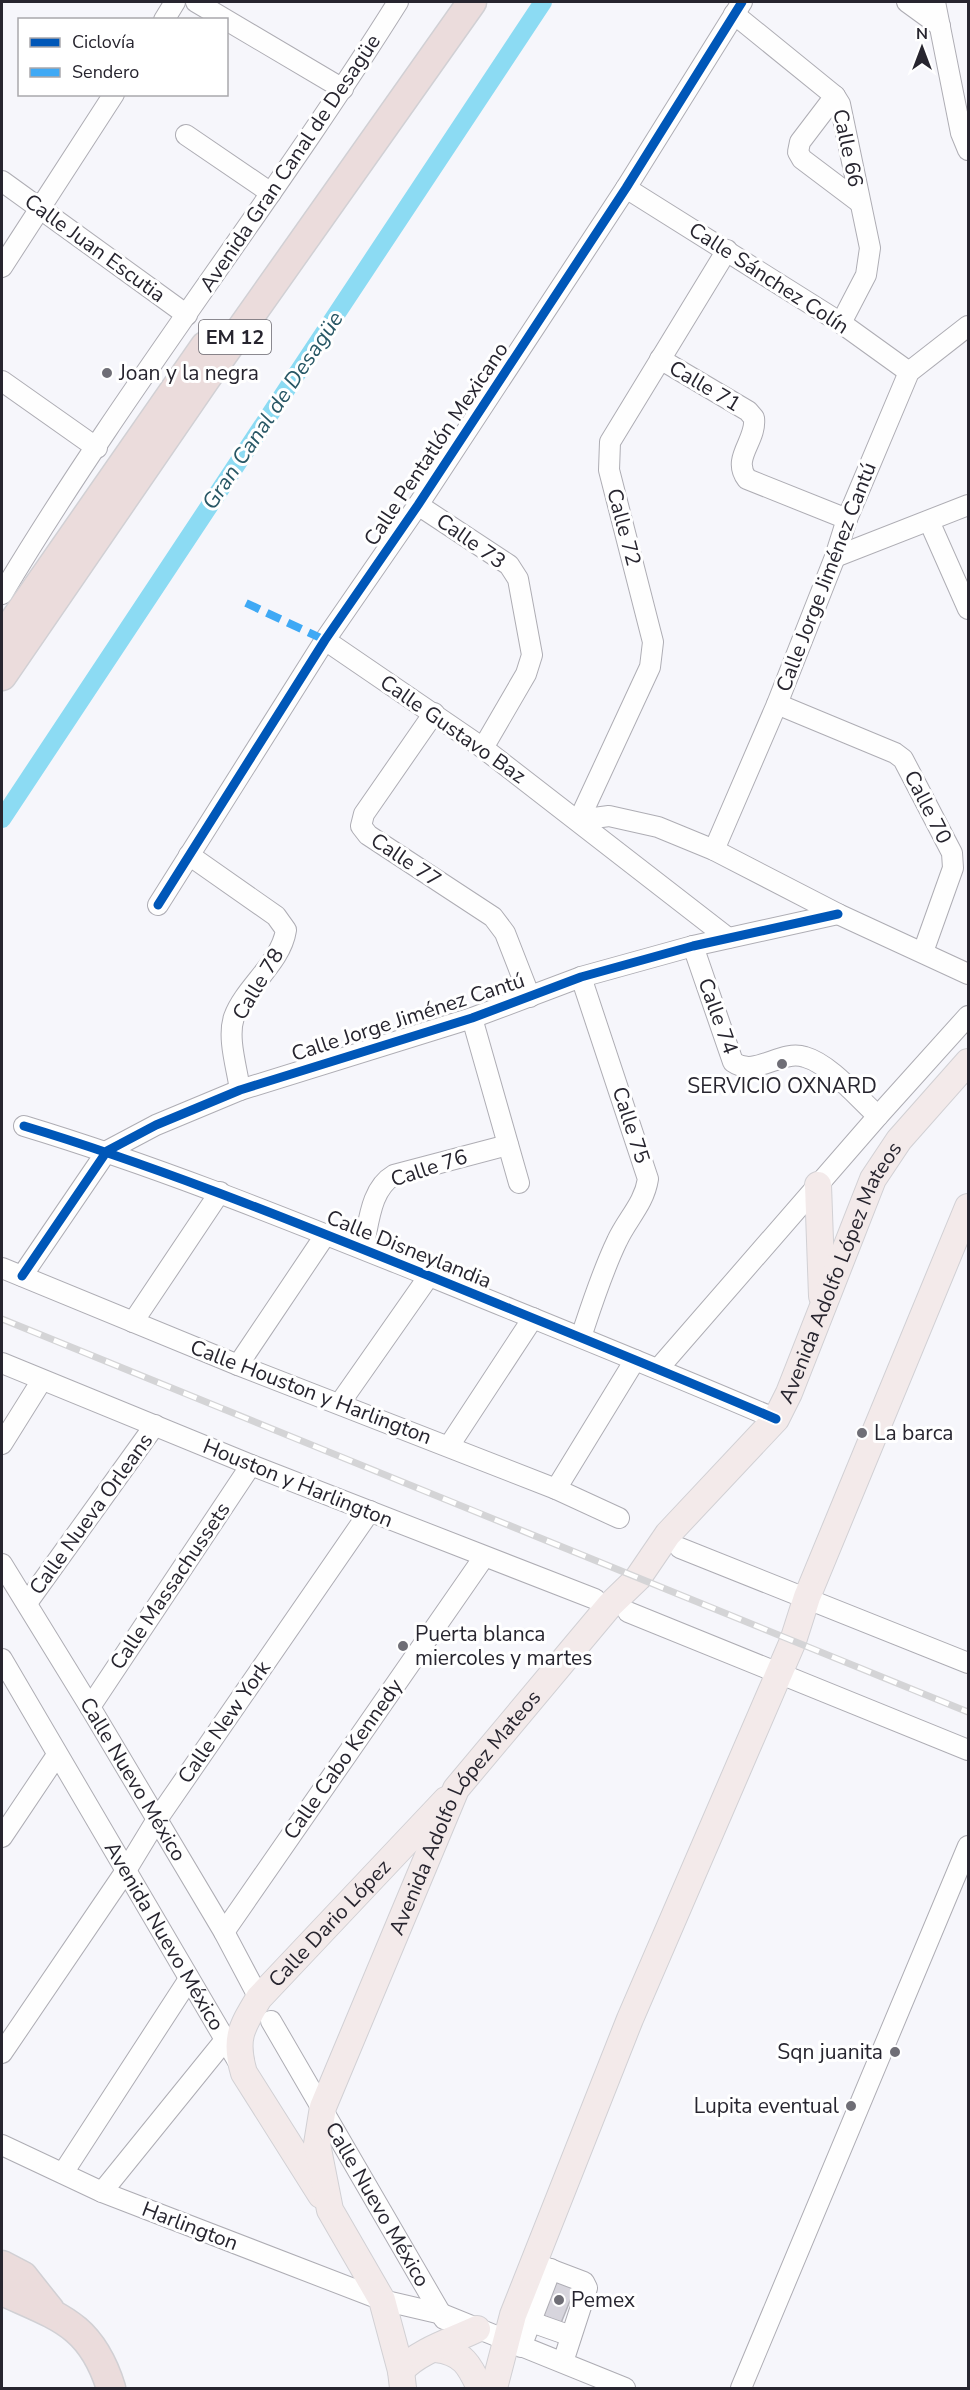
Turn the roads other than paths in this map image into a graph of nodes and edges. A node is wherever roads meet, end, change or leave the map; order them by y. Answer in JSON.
{"nodes":[{"id":1,"x":176,"y":2,"type":"edge"},
{"id":2,"x":398,"y":2,"type":"edge"},
{"id":3,"x":448,"y":2,"type":"edge"},
{"id":4,"x":472,"y":2,"type":"edge"},
{"id":5,"x":908,"y":2,"type":"edge"},
{"id":6,"x":935,"y":2,"type":"edge"},
{"id":7,"x":205,"y":3,"type":"edge"},
{"id":8,"x":738,"y":8,"type":"edge"},
{"id":9,"x":165,"y":18,"type":"edge"},
{"id":10,"x":940,"y":26,"type":"junction"},
{"id":11,"x":343,"y":89,"type":"junction"},
{"id":12,"x":113,"y":96,"type":"edge"},
{"id":13,"x":835,"y":96,"type":"junction"},
{"id":14,"x":186,"y":135,"type":"dead end"},
{"id":15,"x":969,"y":150,"type":"edge"},
{"id":16,"x":2,"y":181,"type":"edge"},
{"id":17,"x":626,"y":188,"type":"junction"},
{"id":18,"x":271,"y":193,"type":"junction"},
{"id":19,"x":859,"y":202,"type":"junction"},
{"id":20,"x":40,"y":208,"type":"junction"},
{"id":21,"x":727,"y":250,"type":"junction"},
{"id":22,"x":2,"y":267,"type":"edge"},
{"id":23,"x":187,"y":315,"type":"junction"},
{"id":24,"x":841,"y":323,"type":"junction"},
{"id":25,"x":969,"y":326,"type":"edge"},
{"id":26,"x":660,"y":359,"type":"junction"},
{"id":27,"x":909,"y":372,"type":"junction"},
{"id":28,"x":2,"y":381,"type":"edge"},
{"id":29,"x":97,"y":448,"type":"junction"},
{"id":30,"x":418,"y":505,"type":"junction"},
{"id":31,"x":969,"y":505,"type":"edge"},
{"id":32,"x":847,"y":519,"type":"junction"},
{"id":33,"x":929,"y":521,"type":"junction"},
{"id":34,"x":835,"y":557,"type":"junction"},
{"id":35,"x":5,"y":581,"type":"edge"},
{"id":36,"x":969,"y":609,"type":"edge"},
{"id":37,"x":2,"y":638,"type":"edge"},
{"id":38,"x":325,"y":640,"type":"junction"},
{"id":39,"x":2,"y":676,"type":"edge"},
{"id":40,"x":777,"y":704,"type":"junction"},
{"id":41,"x":434,"y":713,"type":"junction"},
{"id":42,"x":483,"y":747,"type":"junction"},
{"id":43,"x":579,"y":820,"type":"junction"},
{"id":44,"x":714,"y":850,"type":"junction"},
{"id":45,"x":189,"y":855,"type":"junction"},
{"id":46,"x":158,"y":905,"type":"dead end"},
{"id":47,"x":838,"y":914,"type":"junction"},
{"id":48,"x":728,"y":938,"type":"junction"},
{"id":49,"x":693,"y":946,"type":"junction"},
{"id":50,"x":923,"y":951,"type":"junction"},
{"id":51,"x":969,"y":974,"type":"edge"},
{"id":52,"x":581,"y":977,"type":"junction"},
{"id":53,"x":530,"y":997,"type":"junction"},
{"id":54,"x":969,"y":1016,"type":"edge"},
{"id":55,"x":472,"y":1018,"type":"junction"},
{"id":56,"x":929,"y":1059,"type":"junction"},
{"id":57,"x":960,"y":1071,"type":"edge"},
{"id":58,"x":240,"y":1090,"type":"junction"},
{"id":59,"x":878,"y":1116,"type":"junction"},
{"id":60,"x":24,"y":1126,"type":"dead end"},
{"id":61,"x":508,"y":1145,"type":"junction"},
{"id":62,"x":107,"y":1151,"type":"junction"},
{"id":63,"x":519,"y":1183,"type":"dead end"},
{"id":64,"x":818,"y":1185,"type":"junction"},
{"id":65,"x":220,"y":1192,"type":"junction"},
{"id":66,"x":969,"y":1207,"type":"edge"},
{"id":67,"x":326,"y":1234,"type":"junction"},
{"id":68,"x":363,"y":1248,"type":"junction"},
{"id":69,"x":2,"y":1268,"type":"edge"},
{"id":70,"x":22,"y":1276,"type":"junction"},
{"id":71,"x":429,"y":1276,"type":"junction"},
{"id":72,"x":822,"y":1304,"type":"junction"},
{"id":73,"x":533,"y":1318,"type":"junction"},
{"id":74,"x":133,"y":1322,"type":"junction"},
{"id":75,"x":581,"y":1337,"type":"junction"},
{"id":76,"x":635,"y":1360,"type":"junction"},
{"id":77,"x":2,"y":1363,"type":"edge"},
{"id":78,"x":238,"y":1365,"type":"junction"},
{"id":79,"x":658,"y":1369,"type":"junction"},
{"id":80,"x":42,"y":1380,"type":"junction"},
{"id":81,"x":340,"y":1403,"type":"junction"},
{"id":82,"x":776,"y":1419,"type":"junction"},
{"id":83,"x":155,"y":1425,"type":"junction"},
{"id":84,"x":2,"y":1444,"type":"edge"},
{"id":85,"x":449,"y":1446,"type":"junction"},
{"id":86,"x":251,"y":1465,"type":"junction"},
{"id":87,"x":556,"y":1489,"type":"junction"},
{"id":88,"x":370,"y":1511,"type":"junction"},
{"id":89,"x":619,"y":1518,"type":"dead end"},
{"id":90,"x":680,"y":1548,"type":"dead end"},
{"id":91,"x":484,"y":1557,"type":"junction"},
{"id":92,"x":2,"y":1564,"type":"edge"},
{"id":93,"x":807,"y":1597,"type":"junction"},
{"id":94,"x":595,"y":1599,"type":"dead end"},
{"id":95,"x":27,"y":1604,"type":"junction"},
{"id":96,"x":628,"y":1612,"type":"dead end"},
{"id":97,"x":2,"y":1659,"type":"edge"},
{"id":98,"x":969,"y":1663,"type":"edge"},
{"id":99,"x":777,"y":1674,"type":"junction"},
{"id":100,"x":90,"y":1707,"type":"junction"},
{"id":101,"x":969,"y":1750,"type":"edge"},
{"id":102,"x":57,"y":1755,"type":"junction"},
{"id":103,"x":456,"y":1789,"type":"junction"},
{"id":104,"x":156,"y":1821,"type":"junction"},
{"id":105,"x":2,"y":1837,"type":"edge"},
{"id":106,"x":969,"y":1846,"type":"edge"},
{"id":107,"x":125,"y":1872,"type":"junction"},
{"id":108,"x":224,"y":1932,"type":"junction"},
{"id":109,"x":189,"y":1979,"type":"junction"},
{"id":110,"x":265,"y":2010,"type":"junction"},
{"id":111,"x":225,"y":2040,"type":"junction"},
{"id":112,"x":2,"y":2053,"type":"edge"},
{"id":113,"x":244,"y":2073,"type":"junction"},
{"id":114,"x":323,"y":2107,"type":"junction"},
{"id":115,"x":2,"y":2145,"type":"edge"},
{"id":116,"x":63,"y":2173,"type":"junction"},
{"id":117,"x":102,"y":2192,"type":"junction"},
{"id":118,"x":330,"y":2210,"type":"junction"},
{"id":119,"x":2,"y":2265,"type":"edge"},
{"id":120,"x":543,"y":2266,"type":"junction"},
{"id":121,"x":2,"y":2291,"type":"edge"},
{"id":122,"x":382,"y":2300,"type":"junction"},
{"id":123,"x":53,"y":2314,"type":"junction"},
{"id":124,"x":442,"y":2314,"type":"junction"},
{"id":125,"x":522,"y":2319,"type":"junction"},
{"id":126,"x":571,"y":2336,"type":"junction"},
{"id":127,"x":458,"y":2344,"type":"junction"},
{"id":128,"x":513,"y":2344,"type":"junction"},
{"id":129,"x":563,"y":2362,"type":"junction"},
{"id":130,"x":402,"y":2380,"type":"edge"},
{"id":131,"x":111,"y":2388,"type":"edge"},
{"id":132,"x":480,"y":2388,"type":"edge"},
{"id":133,"x":494,"y":2388,"type":"edge"},
{"id":134,"x":625,"y":2388,"type":"edge"},
{"id":135,"x":741,"y":2388,"type":"edge"}],
"edges":[{"from":1,"to":9,"type":"street"},
{"from":2,"to":11,"type":"street","name":"Avenida Gran Canal de Desagüe"},
{"from":3,"to":37,"type":"highway","number":"EM 12"},
{"from":4,"to":39,"type":"highway","number":"EM 12"},
{"from":5,"to":10,"type":"street"},
{"from":6,"to":10,"type":"street"},
{"from":7,"to":11,"type":"street"},
{"from":8,"to":13,"type":"street","name":"Calle 66"},
{"from":8,"to":17,"type":"street","name":"Calle Pentatlón Mexicano"},
{"from":10,"to":15,"type":"street"},
{"from":11,"to":18,"type":"street","name":"Avenida Gran Canal de Desagüe"},
{"from":12,"to":20,"type":"street"},
{"from":13,"to":19,"type":"street","name":"Calle 66"},
{"from":13,"to":19,"type":"street"},
{"from":14,"to":18,"type":"street"},
{"from":16,"to":20,"type":"street","name":"Calle Juan Escutia"},
{"from":17,"to":21,"type":"street","name":"Calle Sánchez Colín"},
{"from":17,"to":30,"type":"street","name":"Calle Pentatlón Mexicano"},
{"from":18,"to":23,"type":"street","name":"Avenida Gran Canal de Desagüe"},
{"from":19,"to":24,"type":"street","name":"Calle 66"},
{"from":20,"to":22,"type":"street"},
{"from":20,"to":23,"type":"street","name":"Calle Juan Escutia"},
{"from":21,"to":24,"type":"street","name":"Calle Sánchez Colín"},
{"from":21,"to":26,"type":"street","name":"Calle 72"},
{"from":23,"to":29,"type":"street","name":"Avenida Gran Canal de Desagüe"},
{"from":24,"to":27,"type":"street","name":"Calle Sánchez Colín"},
{"from":25,"to":27,"type":"street","name":"Calle Jorge Jiménez Cantú"},
{"from":26,"to":32,"type":"street","name":"Calle 71"},
{"from":26,"to":43,"type":"street","name":"Calle 72"},
{"from":27,"to":32,"type":"street","name":"Calle Jorge Jiménez Cantú"},
{"from":28,"to":29,"type":"street"},
{"from":29,"to":35,"type":"street","name":"Avenida Gran Canal de Desagüe"},
{"from":30,"to":38,"type":"street","name":"Calle Pentatlón Mexicano"},
{"from":30,"to":42,"type":"street","name":"Calle 73"},
{"from":31,"to":33,"type":"street"},
{"from":32,"to":34,"type":"street","name":"Calle Jorge Jiménez Cantú"},
{"from":33,"to":34,"type":"street"},
{"from":33,"to":36,"type":"street"},
{"from":34,"to":40,"type":"street","name":"Calle Jorge Jiménez Cantú"},
{"from":38,"to":41,"type":"street","name":"Calle Gustavo Baz"},
{"from":38,"to":45,"type":"street","name":"Calle Pentatlón Mexicano"},
{"from":40,"to":44,"type":"street","name":"Calle Jorge Jiménez Cantú"},
{"from":40,"to":50,"type":"street","name":"Calle 70"},
{"from":41,"to":42,"type":"street","name":"Calle Gustavo Baz"},
{"from":41,"to":53,"type":"street","name":"Calle 77"},
{"from":42,"to":43,"type":"street","name":"Calle Gustavo Baz"},
{"from":43,"to":44,"type":"street"},
{"from":43,"to":48,"type":"street","name":"Calle Gustavo Baz"},
{"from":44,"to":47,"type":"street"},
{"from":45,"to":46,"type":"street","name":"Calle Pentatlón Mexicano"},
{"from":45,"to":58,"type":"street","name":"Calle 78"},
{"from":47,"to":48,"type":"street","name":"Calle Jorge Jiménez Cantú"},
{"from":47,"to":50,"type":"street"},
{"from":48,"to":49,"type":"street","name":"Calle Jorge Jiménez Cantú"},
{"from":49,"to":52,"type":"street","name":"Calle Jorge Jiménez Cantú"},
{"from":49,"to":59,"type":"street","name":"Calle 74"},
{"from":50,"to":51,"type":"street"},
{"from":52,"to":53,"type":"street","name":"Calle Jorge Jiménez Cantú"},
{"from":52,"to":75,"type":"street","name":"Calle 75"},
{"from":53,"to":55,"type":"street","name":"Calle Jorge Jiménez Cantú"},
{"from":54,"to":56,"type":"street"},
{"from":55,"to":58,"type":"street","name":"Calle Jorge Jiménez Cantú"},
{"from":55,"to":61,"type":"street"},
{"from":56,"to":57,"type":"street"},
{"from":56,"to":59,"type":"street"},
{"from":57,"to":72,"type":"main road","name":"Avenida Adolfo López Mateos"},
{"from":58,"to":62,"type":"street","name":"Calle Jorge Jiménez Cantú"},
{"from":59,"to":64,"type":"street"},
{"from":60,"to":62,"type":"street","name":"Calle Disneylandia"},
{"from":61,"to":63,"type":"street"},
{"from":61,"to":68,"type":"street","name":"Calle 76"},
{"from":62,"to":65,"type":"street","name":"Calle Disneylandia"},
{"from":62,"to":70,"type":"street"},
{"from":64,"to":72,"type":"main road"},
{"from":64,"to":79,"type":"street"},
{"from":65,"to":67,"type":"street","name":"Calle Disneylandia"},
{"from":65,"to":74,"type":"street"},
{"from":66,"to":93,"type":"main road"},
{"from":67,"to":68,"type":"street","name":"Calle Disneylandia"},
{"from":67,"to":78,"type":"street"},
{"from":68,"to":71,"type":"street","name":"Calle Disneylandia"},
{"from":69,"to":70,"type":"street","name":"Calle Houston y Harlington"},
{"from":70,"to":74,"type":"street","name":"Calle Houston y Harlington"},
{"from":71,"to":73,"type":"street","name":"Calle Disneylandia"},
{"from":71,"to":81,"type":"street"},
{"from":72,"to":82,"type":"main road","name":"Avenida Adolfo López Mateos"},
{"from":73,"to":75,"type":"street","name":"Calle Disneylandia"},
{"from":73,"to":85,"type":"street"},
{"from":74,"to":78,"type":"street","name":"Calle Houston y Harlington"},
{"from":75,"to":76,"type":"street","name":"Calle Disneylandia"},
{"from":76,"to":79,"type":"street","name":"Calle Disneylandia"},
{"from":76,"to":87,"type":"street"},
{"from":77,"to":80,"type":"street","name":"Houston y Harlington"},
{"from":78,"to":81,"type":"street","name":"Calle Houston y Harlington"},
{"from":79,"to":82,"type":"street","name":"Calle Disneylandia"},
{"from":80,"to":83,"type":"street","name":"Houston y Harlington"},
{"from":80,"to":84,"type":"street"},
{"from":81,"to":85,"type":"street","name":"Calle Houston y Harlington"},
{"from":82,"to":103,"type":"main road","name":"Avenida Adolfo López Mateos"},
{"from":83,"to":86,"type":"street","name":"Houston y Harlington"},
{"from":83,"to":95,"type":"street","name":"Calle Nueva Orleans"},
{"from":85,"to":87,"type":"street","name":"Calle Houston y Harlington"},
{"from":86,"to":88,"type":"street","name":"Houston y Harlington"},
{"from":86,"to":100,"type":"street","name":"Calle Massachussets"},
{"from":87,"to":89,"type":"street","name":"Calle Houston y Harlington"},
{"from":88,"to":91,"type":"street","name":"Houston y Harlington"},
{"from":88,"to":104,"type":"street","name":"Calle New York"},
{"from":90,"to":93,"type":"street"},
{"from":91,"to":94,"type":"street","name":"Houston y Harlington"},
{"from":91,"to":108,"type":"street","name":"Calle Cabo Kennedy"},
{"from":92,"to":95,"type":"street","name":"Calle Nuevo México"},
{"from":93,"to":98,"type":"street"},
{"from":93,"to":99,"type":"main road"},
{"from":95,"to":100,"type":"street","name":"Calle Nuevo México"},
{"from":96,"to":99,"type":"street"},
{"from":97,"to":102,"type":"street","name":"Avenida Nuevo México"},
{"from":99,"to":101,"type":"street"},
{"from":99,"to":120,"type":"main road"},
{"from":100,"to":104,"type":"street","name":"Calle Nuevo México"},
{"from":102,"to":105,"type":"street"},
{"from":102,"to":107,"type":"street","name":"Avenida Nuevo México"},
{"from":103,"to":110,"type":"main road","name":"Calle Dario López"},
{"from":103,"to":114,"type":"main road","name":"Avenida Adolfo López Mateos"},
{"from":104,"to":107,"type":"street","name":"Calle New York"},
{"from":104,"to":108,"type":"street","name":"Calle Nuevo México"},
{"from":106,"to":135,"type":"street"},
{"from":107,"to":109,"type":"street","name":"Avenida Nuevo México"},
{"from":107,"to":112,"type":"street","name":"Calle New York"},
{"from":108,"to":110,"type":"street","name":"Calle Nuevo México"},
{"from":109,"to":111,"type":"street","name":"Avenida Nuevo México"},
{"from":109,"to":116,"type":"street"},
{"from":110,"to":113,"type":"main road","name":"Calle Dario López"},
{"from":110,"to":114,"type":"street","name":"Calle Nuevo México"},
{"from":111,"to":113,"type":"street","name":"Avenida Nuevo México"},
{"from":111,"to":117,"type":"street"},
{"from":113,"to":118,"type":"main road","name":"Avenida Nuevo México"},
{"from":114,"to":118,"type":"main road","name":"Avenida Adolfo López Mateos"},
{"from":114,"to":124,"type":"street","name":"Calle Nuevo México"},
{"from":115,"to":116,"type":"street","name":"Harlington"},
{"from":116,"to":117,"type":"street","name":"Harlington"},
{"from":117,"to":122,"type":"street","name":"Harlington"},
{"from":118,"to":122,"type":"main road","name":"Avenida Adolfo López Mateos"},
{"from":119,"to":123,"type":"highway"},
{"from":120,"to":125,"type":"main road"},
{"from":120,"to":126,"type":"street"},
{"from":121,"to":123,"type":"highway"},
{"from":122,"to":124,"type":"street","name":"Harlington"},
{"from":122,"to":130,"type":"main road","name":"Avenida Adolfo López Mateos"},
{"from":123,"to":131,"type":"highway"},
{"from":124,"to":127,"type":"street","name":"Harlington"},
{"from":125,"to":126,"type":"street"},
{"from":125,"to":128,"type":"main road"},
{"from":126,"to":129,"type":"street"},
{"from":127,"to":128,"type":"street","name":"Harlington"},
{"from":127,"to":130,"type":"main road"},
{"from":127,"to":132,"type":"main road"},
{"from":128,"to":129,"type":"street","name":"Harlington"},
{"from":128,"to":133,"type":"main road"},
{"from":129,"to":134,"type":"street","name":"Harlington"}]}
